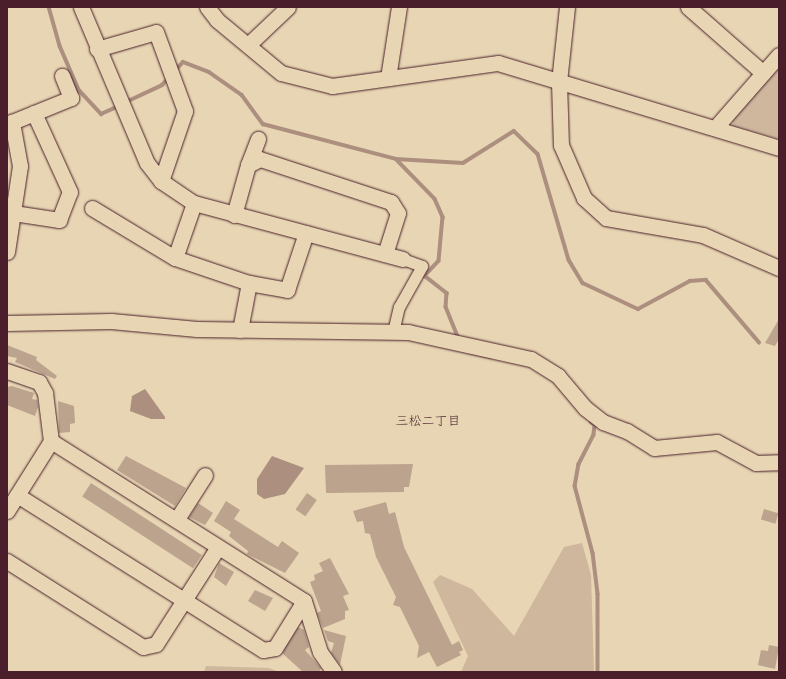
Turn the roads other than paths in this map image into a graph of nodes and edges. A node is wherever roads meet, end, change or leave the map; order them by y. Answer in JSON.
{"nodes":[{"id":1,"x":81,"y":7,"type":"edge"},
{"id":2,"x":207,"y":7,"type":"edge"},
{"id":3,"x":288,"y":7,"type":"edge"},
{"id":4,"x":399,"y":7,"type":"edge"},
{"id":5,"x":567,"y":7,"type":"edge"},
{"id":6,"x":688,"y":7,"type":"edge"},
{"id":7,"x":248,"y":45,"type":"junction"},
{"id":8,"x":97,"y":50,"type":"junction"},
{"id":9,"x":779,"y":55,"type":"edge"},
{"id":10,"x":763,"y":73,"type":"junction"},
{"id":11,"x":62,"y":76,"type":"dead end"},
{"id":12,"x":388,"y":78,"type":"junction"},
{"id":13,"x":559,"y":82,"type":"junction"},
{"id":14,"x":34,"y":113,"type":"junction"},
{"id":15,"x":715,"y":128,"type":"junction"},
{"id":16,"x":258,"y":139,"type":"dead end"},
{"id":17,"x":779,"y":148,"type":"edge"},
{"id":18,"x":248,"y":165,"type":"junction"},
{"id":19,"x":161,"y":181,"type":"junction"},
{"id":20,"x":194,"y":203,"type":"junction"},
{"id":21,"x":92,"y":208,"type":"dead end"},
{"id":22,"x":10,"y":213,"type":"edge"},
{"id":23,"x":234,"y":215,"type":"junction"},
{"id":24,"x":306,"y":233,"type":"junction"},
{"id":25,"x":7,"y":252,"type":"edge"},
{"id":26,"x":385,"y":254,"type":"junction"},
{"id":27,"x":175,"y":258,"type":"junction"},
{"id":28,"x":403,"y":259,"type":"joint"},
{"id":29,"x":779,"y":268,"type":"edge"},
{"id":30,"x":249,"y":283,"type":"junction"},
{"id":31,"x":7,"y":323,"type":"edge"},
{"id":32,"x":240,"y":330,"type":"junction"},
{"id":33,"x":393,"y":332,"type":"junction"},
{"id":34,"x":7,"y":371,"type":"edge"},
{"id":35,"x":51,"y":441,"type":"junction"},
{"id":36,"x":779,"y":462,"type":"edge"},
{"id":37,"x":205,"y":475,"type":"dead end"},
{"id":38,"x":17,"y":495,"type":"junction"},
{"id":39,"x":7,"y":511,"type":"edge"},
{"id":40,"x":177,"y":519,"type":"junction"},
{"id":41,"x":218,"y":547,"type":"junction"},
{"id":42,"x":7,"y":561,"type":"edge"},
{"id":43,"x":184,"y":600,"type":"junction"},
{"id":44,"x":304,"y":600,"type":"junction"},
{"id":45,"x":334,"y":672,"type":"edge"}],
"edges":[{"from":1,"to":8,"type":"street"},
{"from":2,"to":7,"type":"street"},
{"from":3,"to":7,"type":"street"},
{"from":4,"to":12,"type":"street"},
{"from":5,"to":13,"type":"street"},
{"from":6,"to":10,"type":"street"},
{"from":7,"to":12,"type":"street"},
{"from":8,"to":19,"type":"street"},
{"from":8,"to":19,"type":"street"},
{"from":9,"to":10,"type":"street"},
{"from":10,"to":15,"type":"street"},
{"from":11,"to":14,"type":"street"},
{"from":12,"to":13,"type":"street"},
{"from":13,"to":15,"type":"street"},
{"from":13,"to":29,"type":"street"},
{"from":14,"to":22,"type":"street"},
{"from":14,"to":22,"type":"street"},
{"from":15,"to":17,"type":"street"},
{"from":16,"to":18,"type":"street"},
{"from":18,"to":23,"type":"street"},
{"from":18,"to":26,"type":"street"},
{"from":19,"to":20,"type":"street"},
{"from":20,"to":23,"type":"street"},
{"from":20,"to":27,"type":"street"},
{"from":21,"to":27,"type":"street"},
{"from":22,"to":25,"type":"street"},
{"from":23,"to":24,"type":"street"},
{"from":24,"to":26,"type":"street"},
{"from":24,"to":30,"type":"street"},
{"from":26,"to":28,"type":"street"},
{"from":27,"to":30,"type":"street"},
{"from":28,"to":33,"type":"street"},
{"from":30,"to":32,"type":"street"},
{"from":31,"to":32,"type":"street"},
{"from":32,"to":33,"type":"street"},
{"from":33,"to":36,"type":"street"},
{"from":34,"to":35,"type":"street"},
{"from":35,"to":38,"type":"street"},
{"from":35,"to":40,"type":"street"},
{"from":37,"to":40,"type":"street"},
{"from":38,"to":39,"type":"street"},
{"from":38,"to":43,"type":"street"},
{"from":40,"to":41,"type":"street"},
{"from":41,"to":43,"type":"street"},
{"from":41,"to":44,"type":"street"},
{"from":42,"to":43,"type":"street"},
{"from":43,"to":44,"type":"street"},
{"from":44,"to":45,"type":"street"}]}
